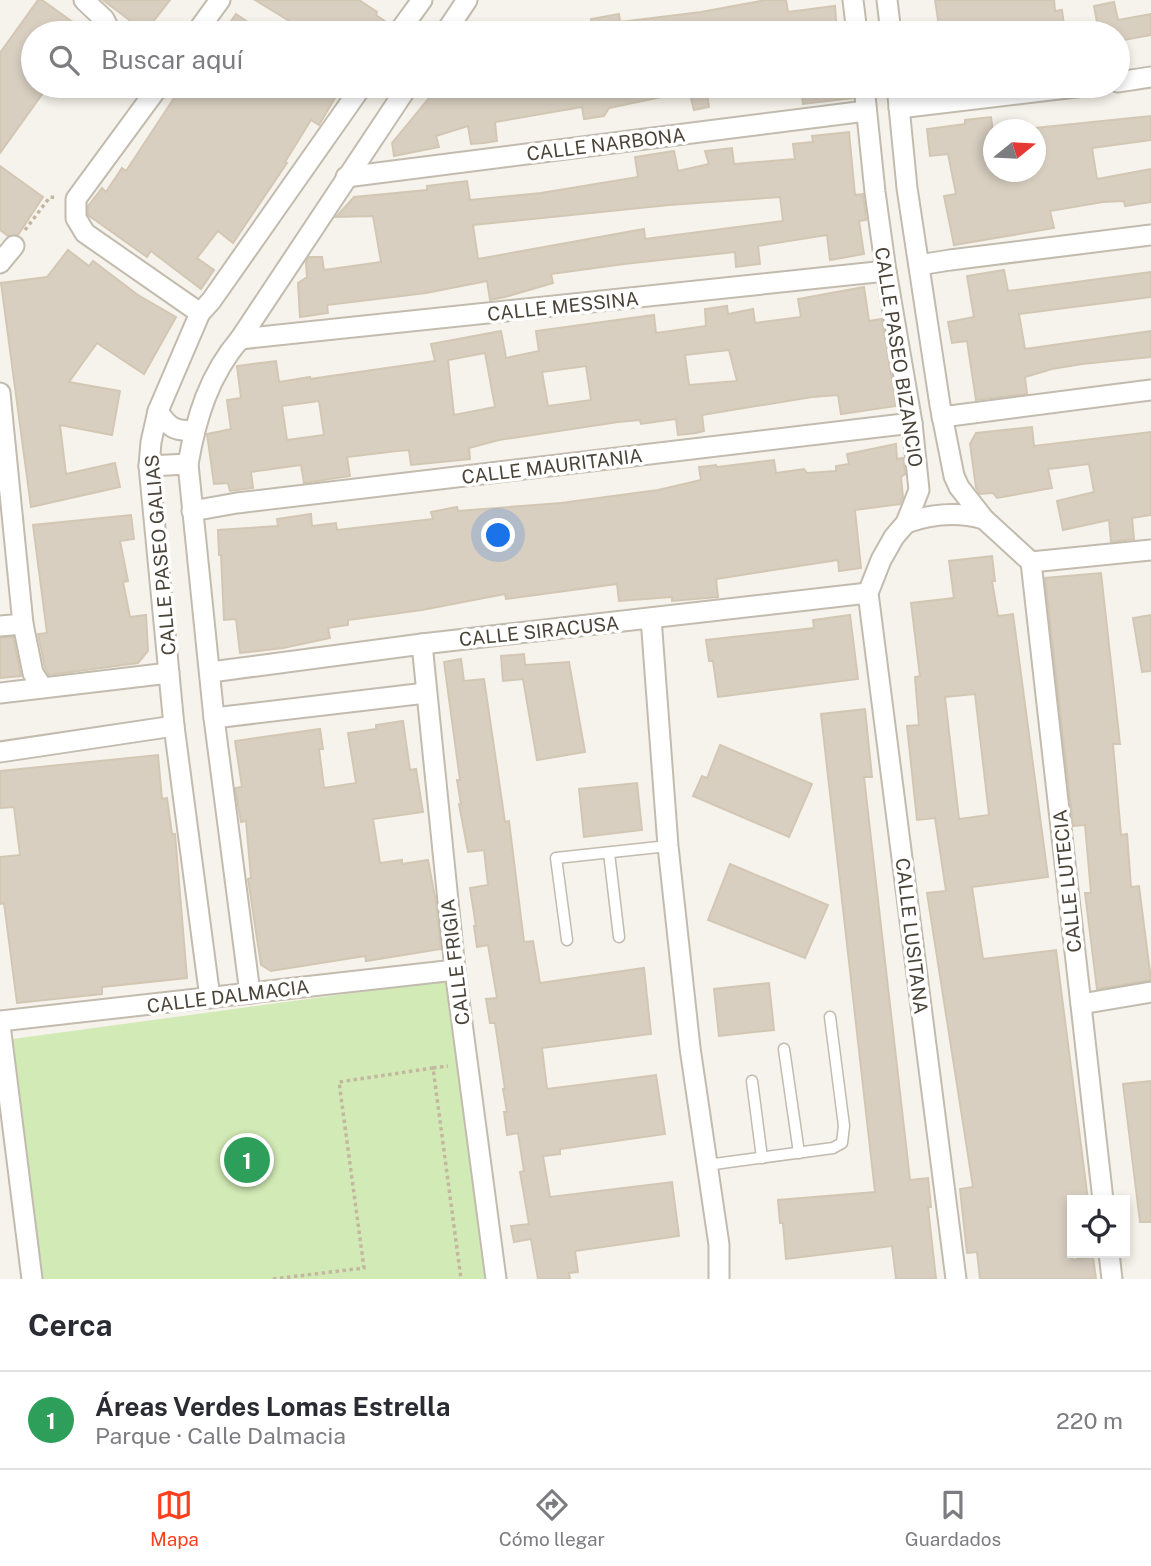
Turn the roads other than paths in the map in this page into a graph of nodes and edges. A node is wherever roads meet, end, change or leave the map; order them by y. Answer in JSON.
{"nodes":[{"id":1,"x":84,"y":0,"type":"edge"},
{"id":2,"x":220,"y":0,"type":"edge"},
{"id":3,"x":422,"y":0,"type":"edge"},
{"id":4,"x":470,"y":0,"type":"edge"},
{"id":5,"x":853,"y":0,"type":"edge"},
{"id":6,"x":887,"y":0,"type":"edge"},
{"id":7,"x":105,"y":21,"type":"edge"},
{"id":8,"x":205,"y":21,"type":"edge"},
{"id":9,"x":407,"y":21,"type":"edge"},
{"id":10,"x":454,"y":21,"type":"edge"},
{"id":11,"x":856,"y":21,"type":"edge"},
{"id":12,"x":890,"y":21,"type":"edge"},
{"id":13,"x":1151,"y":78,"type":"edge"},
{"id":14,"x":1130,"y":81,"type":"edge"},
{"id":15,"x":151,"y":98,"type":"edge"},
{"id":16,"x":354,"y":98,"type":"edge"},
{"id":17,"x":400,"y":98,"type":"edge"},
{"id":18,"x":865,"y":98,"type":"edge"},
{"id":19,"x":899,"y":98,"type":"edge"},
{"id":20,"x":984,"y":98,"type":"edge"},
{"id":21,"x":900,"y":108,"type":"junction"},
{"id":22,"x":866,"y":111,"type":"junction"},
{"id":23,"x":346,"y":177,"type":"junction"},
{"id":24,"x":907,"y":188,"type":"junction"},
{"id":25,"x":875,"y":192,"type":"junction"},
{"id":26,"x":1151,"y":236,"type":"edge"},
{"id":27,"x":14,"y":246,"type":"road end"},
{"id":28,"x":0,"y":263,"type":"edge"},
{"id":29,"x":919,"y":265,"type":"junction"},
{"id":30,"x":886,"y":271,"type":"junction"},
{"id":31,"x":200,"y":313,"type":"junction"},
{"id":32,"x":240,"y":340,"type":"junction"},
{"id":33,"x":1151,"y":390,"type":"edge"},
{"id":34,"x":1,"y":404,"type":"edge"},
{"id":35,"x":158,"y":411,"type":"junction"},
{"id":36,"x":942,"y":417,"type":"junction"},
{"id":37,"x":912,"y":423,"type":"junction"},
{"id":38,"x":194,"y":430,"type":"junction"},
{"id":39,"x":188,"y":464,"type":"junction"},
{"id":40,"x":149,"y":466,"type":"junction"},
{"id":41,"x":192,"y":511,"type":"junction"},
{"id":42,"x":984,"y":519,"type":"junction"},
{"id":43,"x":906,"y":523,"type":"junction"},
{"id":44,"x":1151,"y":550,"type":"edge"},
{"id":45,"x":1031,"y":562,"type":"junction"},
{"id":46,"x":868,"y":593,"type":"junction"},
{"id":47,"x":651,"y":618,"type":"junction"},
{"id":48,"x":23,"y":624,"type":"junction"},
{"id":49,"x":0,"y":626,"type":"edge"},
{"id":50,"x":422,"y":644,"type":"junction"},
{"id":51,"x":211,"y":672,"type":"junction"},
{"id":52,"x":169,"y":673,"type":"junction"},
{"id":53,"x":37,"y":680,"type":"junction"},
{"id":54,"x":6,"y":692,"type":"edge"},
{"id":55,"x":426,"y":693,"type":"junction"},
{"id":56,"x":214,"y":718,"type":"junction"},
{"id":57,"x":174,"y":726,"type":"junction"},
{"id":58,"x":0,"y":752,"type":"edge"},
{"id":59,"x":668,"y":846,"type":"junction"},
{"id":60,"x":609,"y":853,"type":"junction"},
{"id":61,"x":619,"y":937,"type":"dead end"},
{"id":62,"x":568,"y":940,"type":"dead end"},
{"id":63,"x":456,"y":970,"type":"junction"},
{"id":64,"x":1151,"y":992,"type":"edge"},
{"id":65,"x":250,"y":993,"type":"junction"},
{"id":66,"x":210,"y":998,"type":"junction"},
{"id":67,"x":1081,"y":1004,"type":"junction"},
{"id":68,"x":830,"y":1017,"type":"dead end"},
{"id":69,"x":0,"y":1023,"type":"edge"},
{"id":70,"x":783,"y":1049,"type":"dead end"},
{"id":71,"x":752,"y":1081,"type":"dead end"},
{"id":72,"x":799,"y":1153,"type":"junction"},
{"id":73,"x":762,"y":1158,"type":"junction"},
{"id":74,"x":706,"y":1165,"type":"junction"},
{"id":75,"x":1102,"y":1195,"type":"edge"},
{"id":76,"x":1110,"y":1258,"type":"edge"},
{"id":77,"x":32,"y":1279,"type":"edge"},
{"id":78,"x":496,"y":1279,"type":"edge"},
{"id":79,"x":719,"y":1279,"type":"edge"},
{"id":80,"x":956,"y":1279,"type":"edge"},
{"id":81,"x":1112,"y":1279,"type":"edge"}],
"edges":[{"from":1,"to":7,"type":"street"},
{"from":2,"to":8,"type":"street"},
{"from":3,"to":9,"type":"street"},
{"from":4,"to":10,"type":"street"},
{"from":5,"to":11,"type":"street"},
{"from":6,"to":12,"type":"street"},
{"from":13,"to":14,"type":"street"},
{"from":15,"to":31,"type":"street"},
{"from":16,"to":31,"type":"street","name":"CALLE PASEO GALIAS"},
{"from":17,"to":23,"type":"street","name":"CALLE PASEO GALIAS"},
{"from":18,"to":22,"type":"street","name":"CALLE PASEO BIZANCIO"},
{"from":19,"to":21,"type":"street","name":"CALLE PASEO BIZANCIO"},
{"from":20,"to":21,"type":"street"},
{"from":21,"to":24,"type":"street","name":"CALLE PASEO BIZANCIO"},
{"from":22,"to":23,"type":"street","name":"CALLE NARBONA"},
{"from":22,"to":25,"type":"street","name":"CALLE PASEO BIZANCIO"},
{"from":23,"to":32,"type":"street","name":"CALLE PASEO GALIAS"},
{"from":24,"to":25,"type":"street"},
{"from":24,"to":29,"type":"street","name":"CALLE PASEO BIZANCIO"},
{"from":25,"to":30,"type":"street","name":"CALLE PASEO BIZANCIO"},
{"from":26,"to":29,"type":"street"},
{"from":27,"to":28,"type":"street"},
{"from":29,"to":36,"type":"street","name":"CALLE PASEO BIZANCIO"},
{"from":30,"to":32,"type":"street","name":"CALLE MESSINA"},
{"from":30,"to":37,"type":"street","name":"CALLE PASEO BIZANCIO"},
{"from":31,"to":35,"type":"street","name":"CALLE PASEO GALIAS"},
{"from":32,"to":38,"type":"street","name":"CALLE PASEO GALIAS"},
{"from":33,"to":36,"type":"street"},
{"from":34,"to":48,"type":"street"},
{"from":35,"to":38,"type":"street"},
{"from":35,"to":40,"type":"street","name":"CALLE PASEO GALIAS"},
{"from":36,"to":42,"type":"street","name":"CALLE PASEO BIZANCIO"},
{"from":37,"to":41,"type":"street","name":"CALLE MAURITANIA"},
{"from":37,"to":43,"type":"street","name":"CALLE PASEO BIZANCIO"},
{"from":38,"to":39,"type":"street","name":"CALLE PASEO GALIAS"},
{"from":39,"to":40,"type":"street"},
{"from":39,"to":41,"type":"street","name":"CALLE PASEO GALIAS"},
{"from":40,"to":52,"type":"street","name":"CALLE PASEO GALIAS"},
{"from":41,"to":51,"type":"street","name":"CALLE PASEO GALIAS"},
{"from":42,"to":43,"type":"street"},
{"from":42,"to":45,"type":"street","name":"CALLE PASEO BIZANCIO"},
{"from":43,"to":46,"type":"street","name":"CALLE PASEO BIZANCIO"},
{"from":44,"to":45,"type":"street"},
{"from":45,"to":67,"type":"street","name":"CALLE LUTECIA"},
{"from":46,"to":47,"type":"street","name":"CALLE SIRACUSA"},
{"from":46,"to":80,"type":"street","name":"CALLE LUSITANA"},
{"from":47,"to":50,"type":"street","name":"CALLE SIRACUSA"},
{"from":47,"to":59,"type":"street"},
{"from":48,"to":49,"type":"street"},
{"from":48,"to":53,"type":"street"},
{"from":50,"to":51,"type":"street","name":"CALLE SIRACUSA"},
{"from":50,"to":55,"type":"street","name":"CALLE FRIGIA"},
{"from":51,"to":56,"type":"street","name":"CALLE PASEO GALIAS"},
{"from":52,"to":53,"type":"street"},
{"from":52,"to":57,"type":"street","name":"CALLE PASEO GALIAS"},
{"from":53,"to":54,"type":"street"},
{"from":55,"to":56,"type":"street"},
{"from":55,"to":63,"type":"street","name":"CALLE FRIGIA"},
{"from":56,"to":65,"type":"street","name":"CALLE PASEO GALIAS"},
{"from":57,"to":58,"type":"street"},
{"from":57,"to":66,"type":"street","name":"CALLE PASEO GALIAS"},
{"from":59,"to":60,"type":"lane"},
{"from":59,"to":74,"type":"street"},
{"from":60,"to":61,"type":"lane"},
{"from":60,"to":62,"type":"lane"},
{"from":63,"to":65,"type":"street","name":"CALLE DALMACIA"},
{"from":63,"to":78,"type":"street","name":"CALLE FRIGIA"},
{"from":64,"to":67,"type":"street"},
{"from":65,"to":66,"type":"street","name":"CALLE DALMACIA"},
{"from":66,"to":69,"type":"street","name":"CALLE DALMACIA"},
{"from":67,"to":75,"type":"street","name":"CALLE LUTECIA"},
{"from":68,"to":72,"type":"lane"},
{"from":69,"to":77,"type":"street"},
{"from":70,"to":72,"type":"lane"},
{"from":71,"to":73,"type":"lane"},
{"from":72,"to":73,"type":"lane"},
{"from":73,"to":74,"type":"lane"},
{"from":74,"to":79,"type":"street"},
{"from":76,"to":81,"type":"street"}]}
